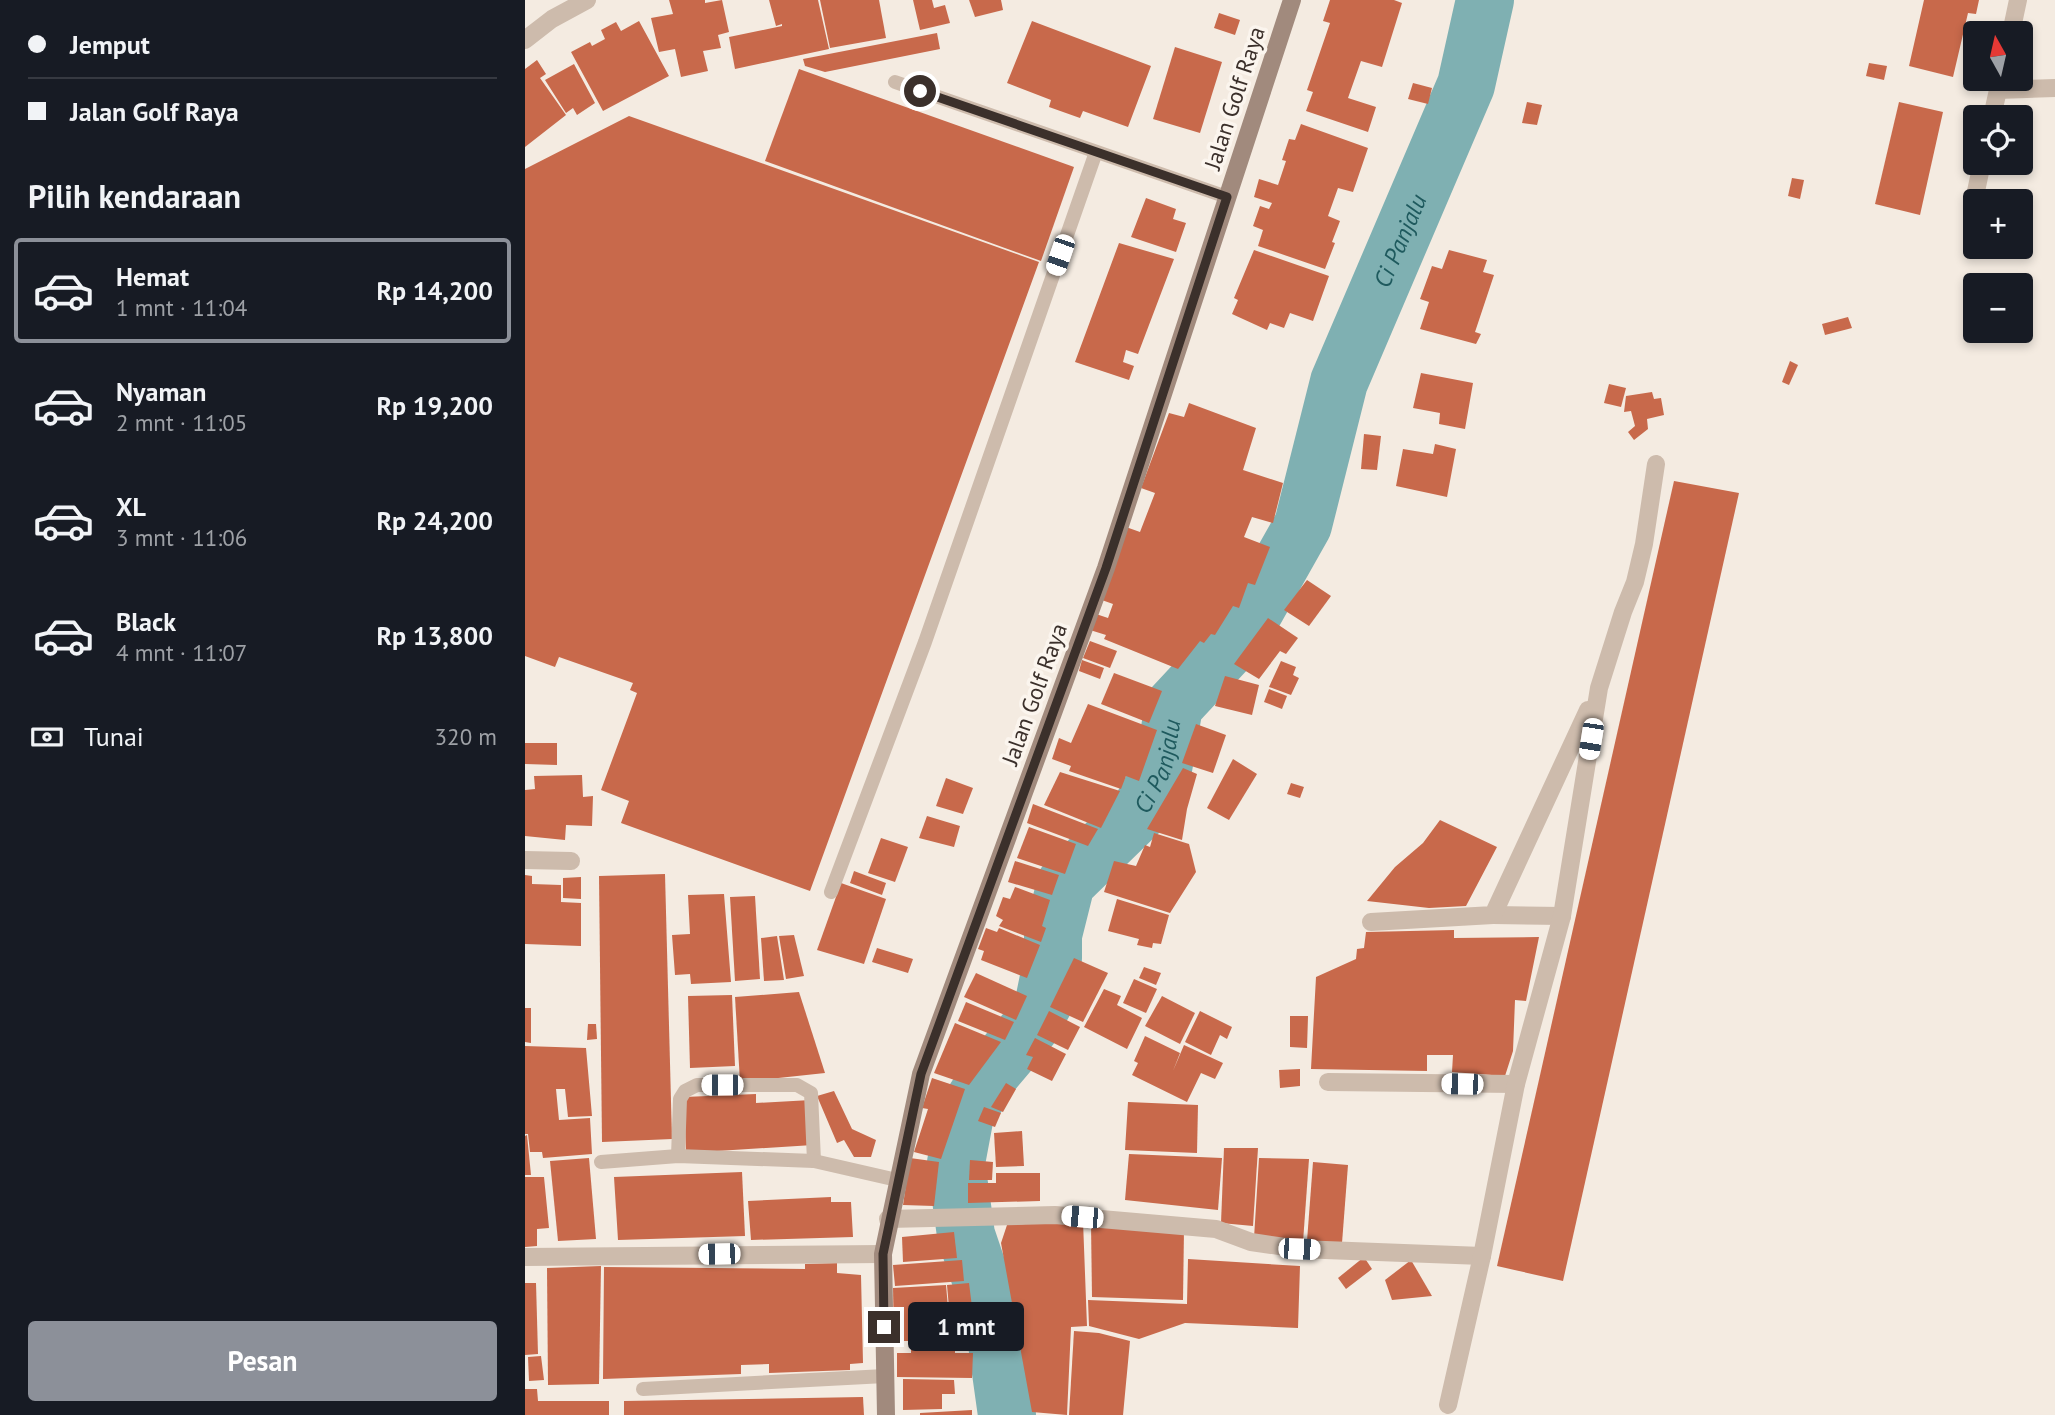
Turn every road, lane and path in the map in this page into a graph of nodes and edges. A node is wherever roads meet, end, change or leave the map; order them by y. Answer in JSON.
{"nodes":[{"id":1,"x":587,"y":0,"type":"edge"},
{"id":2,"x":1292,"y":0,"type":"edge"},
{"id":3,"x":2018,"y":0,"type":"edge"},
{"id":4,"x":2014,"y":21,"type":"edge"},
{"id":5,"x":525,"y":40,"type":"edge"},
{"id":6,"x":895,"y":82,"type":"dead end"},
{"id":7,"x":2033,"y":86,"type":"edge"},
{"id":8,"x":2055,"y":88,"type":"edge"},
{"id":9,"x":1096,"y":152,"type":"junction"},
{"id":10,"x":1227,"y":197,"type":"junction"},
{"id":11,"x":1655,"y":464,"type":"dead end"},
{"id":12,"x":1599,"y":688,"type":"junction"},
{"id":13,"x":525,"y":860,"type":"edge"},
{"id":14,"x":571,"y":861,"type":"dead end"},
{"id":15,"x":831,"y":892,"type":"dead end"},
{"id":16,"x":1493,"y":915,"type":"junction"},
{"id":17,"x":1562,"y":916,"type":"junction"},
{"id":18,"x":1371,"y":922,"type":"dead end"},
{"id":19,"x":1328,"y":1082,"type":"dead end"},
{"id":20,"x":1516,"y":1084,"type":"junction"},
{"id":21,"x":678,"y":1156,"type":"junction"},
{"id":22,"x":814,"y":1161,"type":"junction"},
{"id":23,"x":601,"y":1162,"type":"dead end"},
{"id":24,"x":897,"y":1180,"type":"junction"},
{"id":25,"x":888,"y":1219,"type":"junction"},
{"id":26,"x":883,"y":1254,"type":"junction"},
{"id":27,"x":1482,"y":1256,"type":"junction"},
{"id":28,"x":525,"y":1257,"type":"edge"},
{"id":29,"x":885,"y":1376,"type":"junction"},
{"id":30,"x":643,"y":1389,"type":"dead end"},
{"id":31,"x":1448,"y":1405,"type":"dead end"},
{"id":32,"x":885,"y":1415,"type":"edge"}],
"edges":[{"from":1,"to":5,"type":"street"},
{"from":2,"to":10,"type":"street","name":"Jalan Golf Raya"},
{"from":3,"to":4,"type":"street"},
{"from":6,"to":9,"type":"lane"},
{"from":7,"to":8,"type":"street"},
{"from":9,"to":10,"type":"lane"},
{"from":9,"to":15,"type":"lane"},
{"from":10,"to":24,"type":"street","name":"Jalan Golf Raya"},
{"from":11,"to":12,"type":"street"},
{"from":12,"to":16,"type":"street"},
{"from":12,"to":17,"type":"street"},
{"from":13,"to":14,"type":"street"},
{"from":16,"to":17,"type":"street"},
{"from":16,"to":18,"type":"street"},
{"from":17,"to":20,"type":"street"},
{"from":19,"to":20,"type":"street"},
{"from":20,"to":27,"type":"street"},
{"from":21,"to":22,"type":"lane"},
{"from":21,"to":22,"type":"lane"},
{"from":21,"to":23,"type":"lane"},
{"from":22,"to":24,"type":"lane"},
{"from":24,"to":25,"type":"street","name":"Jalan Golf Raya"},
{"from":25,"to":26,"type":"street","name":"Jalan Golf Raya"},
{"from":25,"to":27,"type":"street"},
{"from":26,"to":28,"type":"street"},
{"from":26,"to":29,"type":"street","name":"Jalan Golf Raya"},
{"from":27,"to":31,"type":"street"},
{"from":29,"to":30,"type":"lane"},
{"from":29,"to":32,"type":"street","name":"Jalan Golf Raya"}]}
